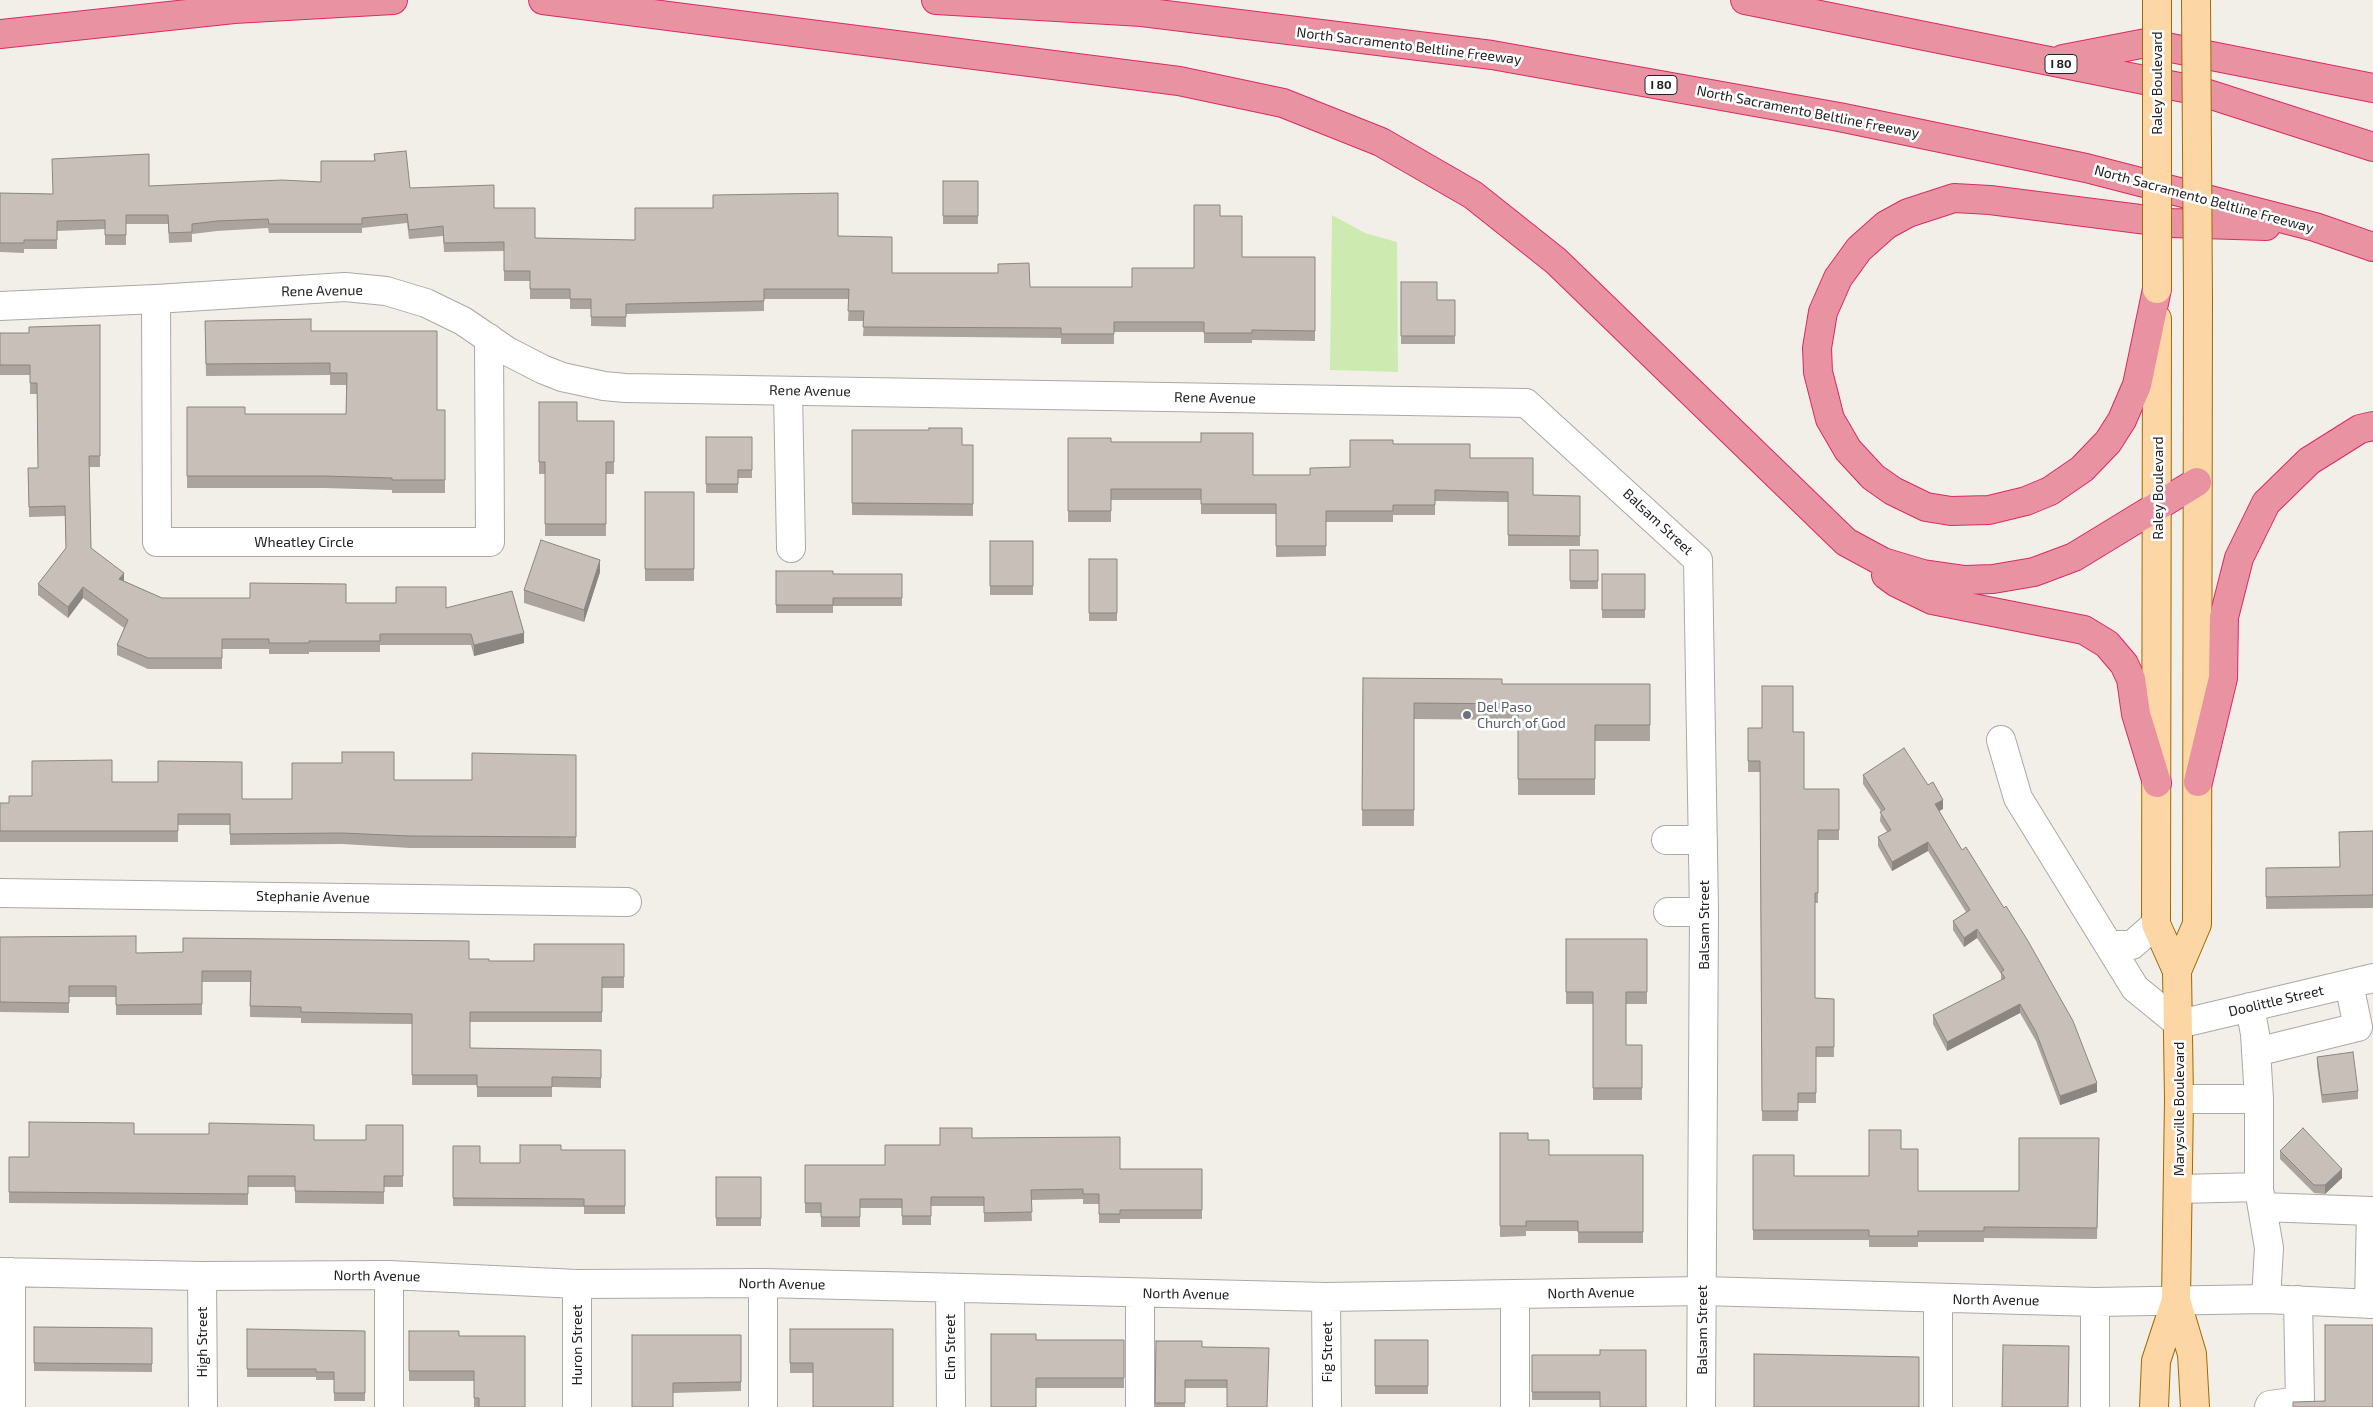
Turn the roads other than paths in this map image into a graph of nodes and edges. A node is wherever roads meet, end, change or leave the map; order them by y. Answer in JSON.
{"nodes":[{"id":1,"x":393,"y":0,"type":"edge"},
{"id":2,"x":542,"y":0,"type":"edge"},
{"id":3,"x":936,"y":0,"type":"edge"},
{"id":4,"x":1744,"y":0,"type":"edge"},
{"id":5,"x":2157,"y":0,"type":"edge"},
{"id":6,"x":2196,"y":0,"type":"edge"},
{"id":7,"x":0,"y":34,"type":"edge"},
{"id":8,"x":2049,"y":62,"type":"junction"},
{"id":9,"x":2373,"y":88,"type":"edge"},
{"id":10,"x":2373,"y":148,"type":"edge"},
{"id":11,"x":2315,"y":227,"type":"junction"},
{"id":12,"x":2373,"y":247,"type":"edge"},
{"id":13,"x":2157,"y":289,"type":"junction"},
{"id":14,"x":156,"y":299,"type":"junction"},
{"id":15,"x":0,"y":306,"type":"edge"},
{"id":16,"x":489,"y":338,"type":"junction"},
{"id":17,"x":788,"y":390,"type":"junction"},
{"id":18,"x":2373,"y":426,"type":"edge"},
{"id":19,"x":1613,"y":480,"type":"joint"},
{"id":20,"x":2197,"y":482,"type":"junction"},
{"id":21,"x":2158,"y":505,"type":"junction"},
{"id":22,"x":791,"y":548,"type":"dead end"},
{"id":23,"x":1857,"y":549,"type":"junction"},
{"id":24,"x":2000,"y":740,"type":"dead end"},
{"id":25,"x":2198,"y":782,"type":"junction"},
{"id":26,"x":2156,"y":783,"type":"junction"},
{"id":27,"x":1666,"y":840,"type":"dead end"},
{"id":28,"x":1703,"y":840,"type":"junction"},
{"id":29,"x":0,"y":893,"type":"edge"},
{"id":30,"x":626,"y":902,"type":"dead end"},
{"id":31,"x":1668,"y":912,"type":"dead end"},
{"id":32,"x":1704,"y":912,"type":"junction"},
{"id":33,"x":2156,"y":924,"type":"junction"},
{"id":34,"x":2109,"y":944,"type":"junction"},
{"id":35,"x":2177,"y":971,"type":"junction"},
{"id":36,"x":2361,"y":981,"type":"edge"},
{"id":37,"x":2250,"y":1007,"type":"junction"},
{"id":38,"x":2179,"y":1024,"type":"junction"},
{"id":39,"x":2256,"y":1052,"type":"junction"},
{"id":40,"x":2179,"y":1099,"type":"junction"},
{"id":41,"x":2259,"y":1099,"type":"junction"},
{"id":42,"x":2179,"y":1189,"type":"junction"},
{"id":43,"x":2260,"y":1197,"type":"junction"},
{"id":44,"x":6,"y":1272,"type":"edge"},
{"id":45,"x":388,"y":1275,"type":"junction"},
{"id":46,"x":202,"y":1276,"type":"junction"},
{"id":47,"x":763,"y":1283,"type":"junction"},
{"id":48,"x":577,"y":1284,"type":"junction"},
{"id":49,"x":950,"y":1288,"type":"junction"},
{"id":50,"x":1702,"y":1292,"type":"junction"},
{"id":51,"x":1140,"y":1293,"type":"junction"},
{"id":52,"x":1514,"y":1294,"type":"junction"},
{"id":53,"x":1326,"y":1297,"type":"junction"},
{"id":54,"x":1938,"y":1298,"type":"junction"},
{"id":55,"x":2266,"y":1299,"type":"junction"},
{"id":56,"x":2176,"y":1300,"type":"junction"},
{"id":57,"x":2298,"y":1300,"type":"junction"},
{"id":58,"x":2095,"y":1302,"type":"junction"},
{"id":59,"x":2371,"y":1304,"type":"edge"},
{"id":60,"x":11,"y":1407,"type":"edge"},
{"id":61,"x":203,"y":1407,"type":"edge"},
{"id":62,"x":388,"y":1407,"type":"edge"},
{"id":63,"x":577,"y":1407,"type":"edge"},
{"id":64,"x":763,"y":1407,"type":"edge"},
{"id":65,"x":951,"y":1407,"type":"edge"},
{"id":66,"x":1140,"y":1407,"type":"edge"},
{"id":67,"x":1327,"y":1407,"type":"edge"},
{"id":68,"x":1515,"y":1407,"type":"edge"},
{"id":69,"x":1701,"y":1407,"type":"edge"},
{"id":70,"x":1938,"y":1407,"type":"edge"},
{"id":71,"x":2095,"y":1407,"type":"edge"},
{"id":72,"x":2154,"y":1407,"type":"edge"},
{"id":73,"x":2194,"y":1407,"type":"edge"},
{"id":74,"x":2269,"y":1407,"type":"edge"}],
"edges":[{"from":1,"to":7,"type":"highway"},
{"from":2,"to":23,"type":"highway"},
{"from":3,"to":11,"type":"highway","name":"North Sacramento Beltline Freeway","number":"I 80"},
{"from":4,"to":8,"type":"highway","number":"I 80"},
{"from":5,"to":13,"type":"main road","name":"Raley Boulevard","bridge":true},
{"from":6,"to":20,"type":"main road","name":"Raley Boulevard","bridge":true},
{"from":8,"to":9,"type":"highway"},
{"from":8,"to":10,"type":"highway","number":"I 80"},
{"from":11,"to":12,"type":"highway","name":"North Sacramento Beltline Freeway","number":"I 80"},
{"from":11,"to":13,"type":"highway"},
{"from":13,"to":21,"type":"main road","name":"Raley Boulevard"},
{"from":14,"to":15,"type":"street","name":"Rene Avenue"},
{"from":14,"to":16,"type":"street","name":"Rene Avenue"},
{"from":14,"to":16,"type":"street","name":"Wheatley Circle"},
{"from":16,"to":17,"type":"street","name":"Rene Avenue"},
{"from":17,"to":19,"type":"street","name":"Rene Avenue"},
{"from":17,"to":22,"type":"street"},
{"from":18,"to":25,"type":"highway"},
{"from":19,"to":28,"type":"street","name":"Balsam Street"},
{"from":20,"to":21,"type":"highway"},
{"from":20,"to":25,"type":"main road","name":"Raley Boulevard"},
{"from":21,"to":23,"type":"highway"},
{"from":21,"to":26,"type":"main road","name":"Raley Boulevard"},
{"from":23,"to":26,"type":"highway"},
{"from":24,"to":34,"type":"street","name":"Marysville Boulevard"},
{"from":25,"to":35,"type":"main road","name":"Raley Boulevard"},
{"from":26,"to":33,"type":"main road","name":"Raley Boulevard"},
{"from":27,"to":28,"type":"street"},
{"from":28,"to":32,"type":"street","name":"Balsam Street"},
{"from":29,"to":30,"type":"street","name":"Stephanie Avenue"},
{"from":31,"to":32,"type":"street"},
{"from":32,"to":50,"type":"street","name":"Balsam Street"},
{"from":33,"to":34,"type":"street"},
{"from":33,"to":35,"type":"main road","name":"Raley Boulevard"},
{"from":34,"to":38,"type":"street","name":"Marysville Boulevard"},
{"from":35,"to":38,"type":"main road","name":"Raley Boulevard"},
{"from":36,"to":37,"type":"street","name":"Doolittle Street"},
{"from":36,"to":39,"type":"street"},
{"from":37,"to":38,"type":"street","name":"Doolittle Street"},
{"from":37,"to":39,"type":"street"},
{"from":38,"to":40,"type":"main road","name":"Marysville Boulevard"},
{"from":39,"to":41,"type":"street"},
{"from":40,"to":41,"type":"street"},
{"from":40,"to":42,"type":"main road","name":"Marysville Boulevard"},
{"from":41,"to":43,"type":"street"},
{"from":42,"to":43,"type":"street"},
{"from":42,"to":56,"type":"main road","name":"Marysville Boulevard"},
{"from":43,"to":55,"type":"street"},
{"from":43,"to":59,"type":"street"},
{"from":44,"to":46,"type":"street","name":"North Avenue"},
{"from":44,"to":60,"type":"street"},
{"from":45,"to":46,"type":"street","name":"North Avenue"},
{"from":45,"to":48,"type":"street","name":"North Avenue"},
{"from":45,"to":62,"type":"street"},
{"from":46,"to":61,"type":"street","name":"High Street"},
{"from":47,"to":48,"type":"street","name":"North Avenue"},
{"from":47,"to":49,"type":"street","name":"North Avenue"},
{"from":47,"to":64,"type":"street"},
{"from":48,"to":63,"type":"street","name":"Huron Street"},
{"from":49,"to":51,"type":"street","name":"North Avenue"},
{"from":49,"to":65,"type":"street","name":"Elm Street"},
{"from":50,"to":52,"type":"street","name":"North Avenue"},
{"from":50,"to":54,"type":"street","name":"North Avenue"},
{"from":50,"to":69,"type":"street","name":"Balsam Street"},
{"from":51,"to":53,"type":"street","name":"North Avenue"},
{"from":51,"to":66,"type":"street"},
{"from":52,"to":53,"type":"street","name":"North Avenue"},
{"from":52,"to":68,"type":"street"},
{"from":53,"to":67,"type":"street","name":"Fig Street"},
{"from":54,"to":58,"type":"street","name":"North Avenue"},
{"from":54,"to":70,"type":"street"},
{"from":55,"to":56,"type":"street","name":"North Avenue"},
{"from":55,"to":57,"type":"street","name":"North Avenue"},
{"from":56,"to":58,"type":"street","name":"North Avenue"},
{"from":56,"to":72,"type":"main road","name":"Marysville Boulevard"},
{"from":56,"to":73,"type":"main road","name":"Marysville Boulevard"},
{"from":57,"to":59,"type":"street","name":"North Avenue"},
{"from":57,"to":74,"type":"street"},
{"from":58,"to":71,"type":"street"}]}
